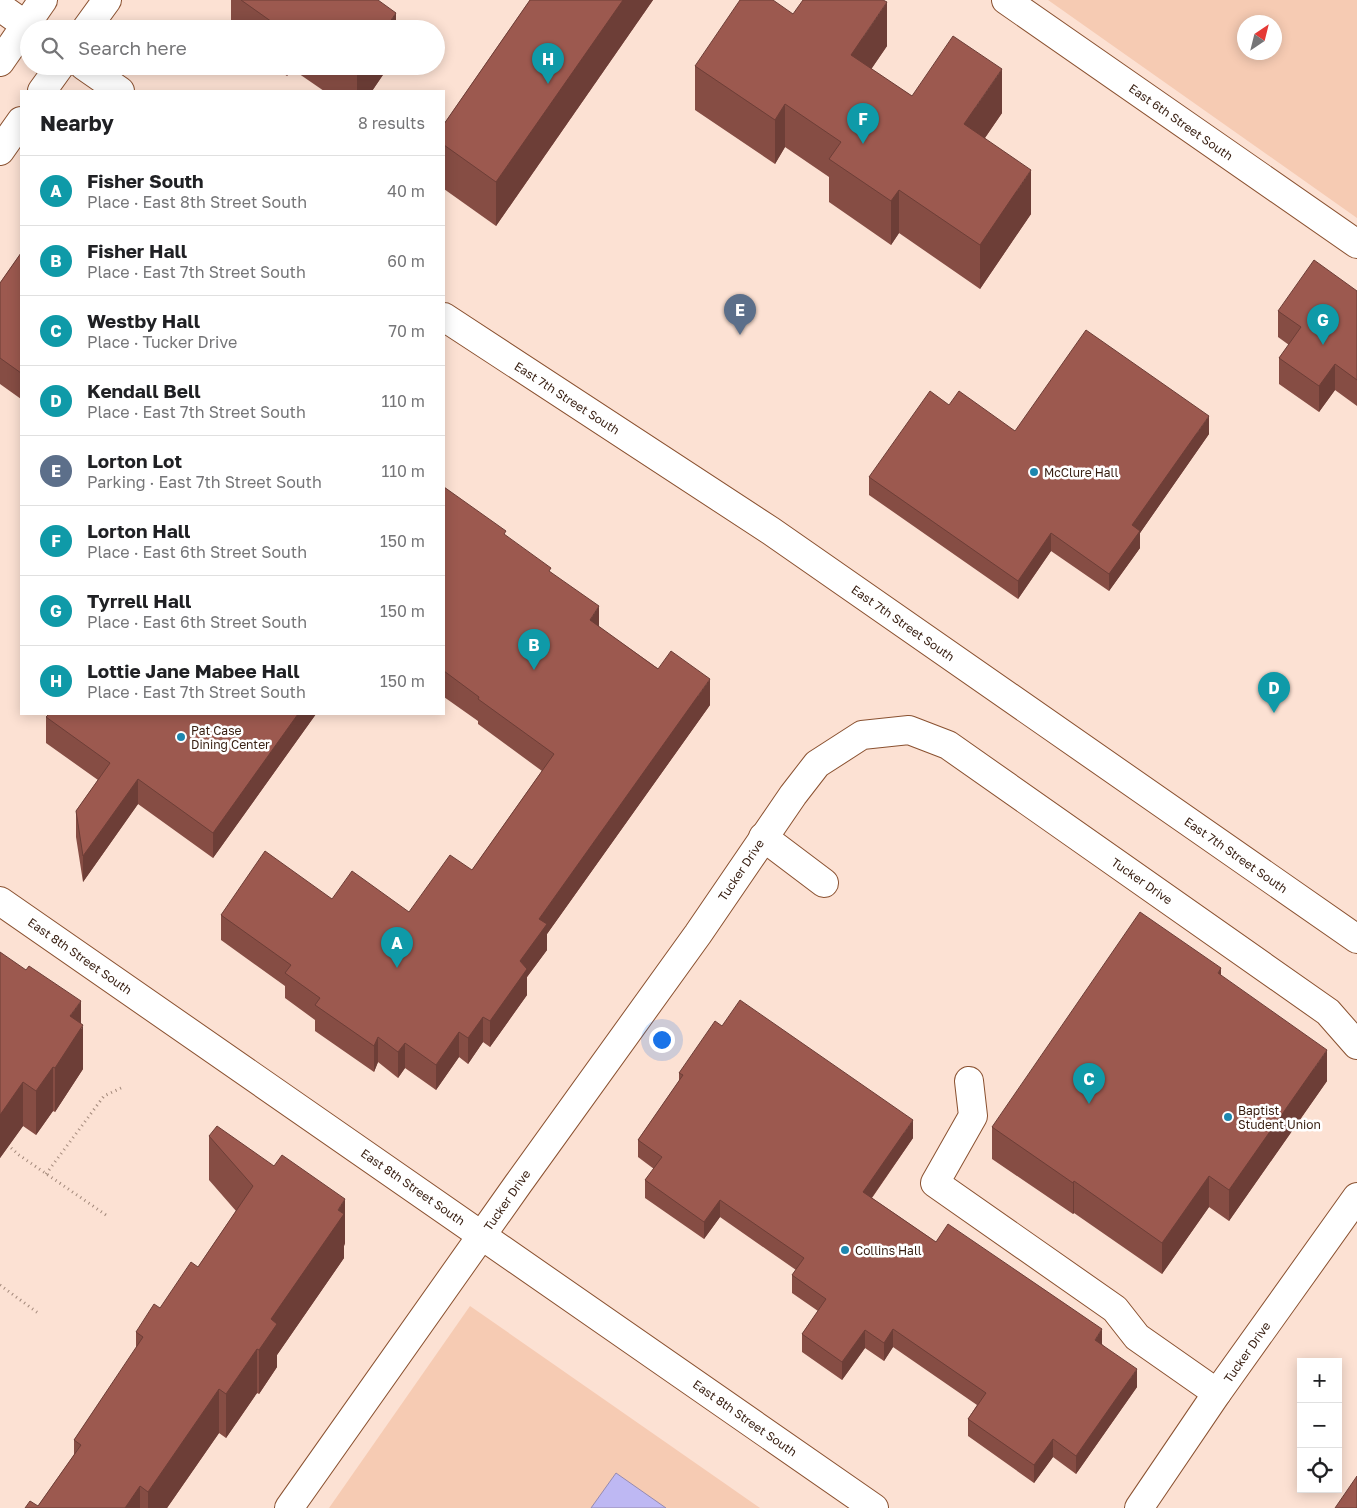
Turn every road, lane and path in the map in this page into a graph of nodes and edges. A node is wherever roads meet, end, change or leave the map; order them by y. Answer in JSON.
{"nodes":[{"id":1,"x":43,"y":0,"type":"edge"},
{"id":2,"x":107,"y":0,"type":"edge"},
{"id":3,"x":1006,"y":0,"type":"edge"},
{"id":4,"x":0,"y":7,"type":"edge"},
{"id":5,"x":32,"y":20,"type":"edge"},
{"id":6,"x":93,"y":20,"type":"edge"},
{"id":7,"x":20,"y":21,"type":"edge"},
{"id":8,"x":20,"y":37,"type":"edge"},
{"id":9,"x":0,"y":62,"type":"edge"},
{"id":10,"x":54,"y":75,"type":"edge"},
{"id":11,"x":97,"y":75,"type":"edge"},
{"id":12,"x":43,"y":90,"type":"edge"},
{"id":13,"x":119,"y":90,"type":"edge"},
{"id":14,"x":20,"y":122,"type":"edge"},
{"id":15,"x":0,"y":150,"type":"edge"},
{"id":16,"x":1357,"y":244,"type":"edge"},
{"id":17,"x":445,"y":318,"type":"edge"},
{"id":18,"x":763,"y":837,"type":"junction"},
{"id":19,"x":824,"y":883,"type":"dead end"},
{"id":20,"x":0,"y":901,"type":"edge"},
{"id":21,"x":1357,"y":939,"type":"edge"},
{"id":22,"x":1357,"y":1045,"type":"edge"},
{"id":23,"x":969,"y":1081,"type":"dead end"},
{"id":24,"x":121,"y":1088,"type":"dead end"},
{"id":25,"x":0,"y":1138,"type":"edge"},
{"id":26,"x":46,"y":1174,"type":"junction"},
{"id":27,"x":1357,"y":1197,"type":"edge"},
{"id":28,"x":106,"y":1215,"type":"dead end"},
{"id":29,"x":482,"y":1235,"type":"junction"},
{"id":30,"x":0,"y":1284,"type":"edge"},
{"id":31,"x":38,"y":1313,"type":"dead end"},
{"id":32,"x":1217,"y":1393,"type":"junction"},
{"id":33,"x":289,"y":1508,"type":"edge"},
{"id":34,"x":874,"y":1508,"type":"edge"},
{"id":35,"x":1139,"y":1508,"type":"edge"}],
"edges":[{"from":1,"to":5,"type":"street"},
{"from":2,"to":6,"type":"street"},
{"from":3,"to":16,"type":"street","name":"East 6th Street South"},
{"from":4,"to":7,"type":"street"},
{"from":8,"to":9,"type":"street"},
{"from":10,"to":12,"type":"street"},
{"from":11,"to":13,"type":"street"},
{"from":14,"to":15,"type":"street"},
{"from":17,"to":21,"type":"street","name":"East 7th Street South"},
{"from":18,"to":19,"type":"street"},
{"from":18,"to":22,"type":"street","name":"Tucker Drive"},
{"from":18,"to":29,"type":"street","name":"Tucker Drive"},
{"from":20,"to":29,"type":"street","name":"East 8th Street South"},
{"from":23,"to":32,"type":"street"},
{"from":24,"to":26,"type":"path"},
{"from":25,"to":26,"type":"path"},
{"from":26,"to":28,"type":"path"},
{"from":27,"to":32,"type":"street","name":"Tucker Drive"},
{"from":29,"to":33,"type":"street","name":"Tucker Drive"},
{"from":29,"to":34,"type":"street","name":"East 8th Street South"},
{"from":30,"to":31,"type":"path"},
{"from":32,"to":35,"type":"street","name":"Tucker Drive"}]}
